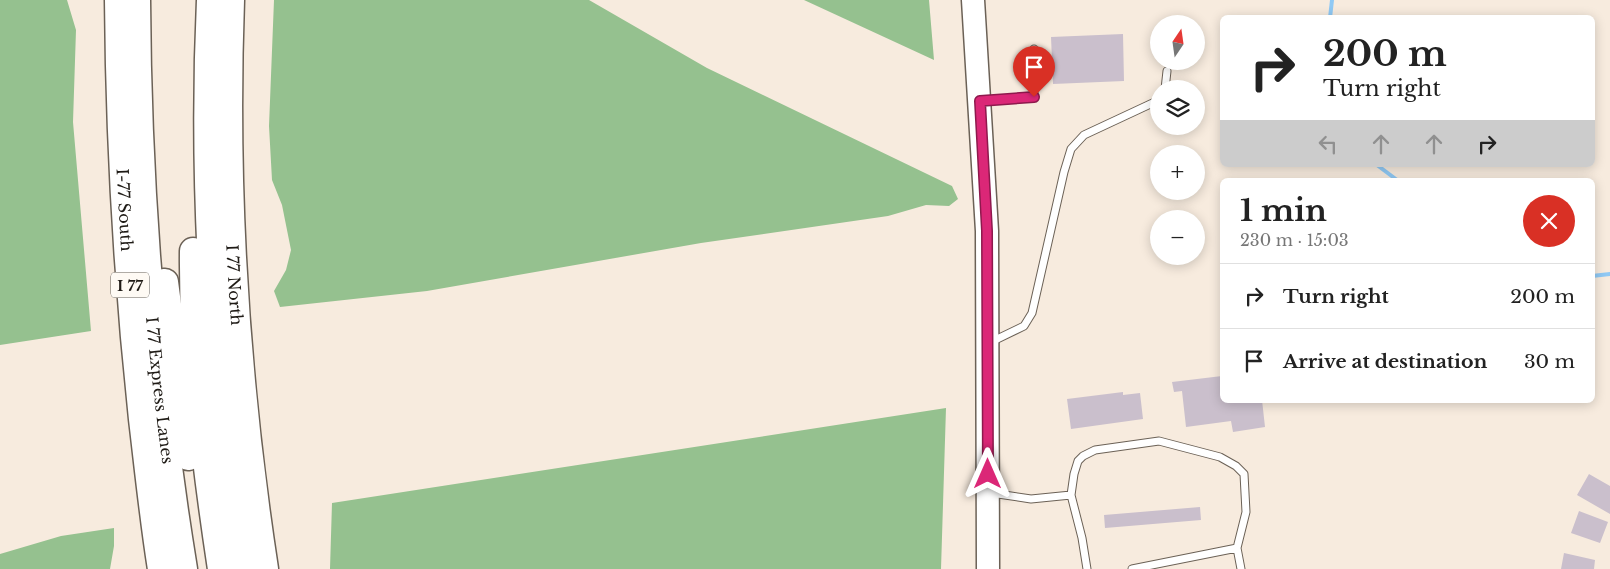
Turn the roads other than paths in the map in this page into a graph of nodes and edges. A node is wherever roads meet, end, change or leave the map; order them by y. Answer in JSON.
{"nodes":[{"id":1,"x":118,"y":0,"type":"edge"},
{"id":2,"x":137,"y":0,"type":"edge"},
{"id":3,"x":210,"y":0,"type":"edge"},
{"id":4,"x":230,"y":0,"type":"edge"},
{"id":5,"x":973,"y":0,"type":"edge"},
{"id":6,"x":208,"y":46,"type":"junction"},
{"id":7,"x":1034,"y":49,"type":"dead end"},
{"id":8,"x":138,"y":55,"type":"junction"},
{"id":9,"x":1167,"y":71,"type":"dead end"},
{"id":10,"x":1166,"y":80,"type":"edge"},
{"id":11,"x":980,"y":101,"type":"junction"},
{"id":12,"x":1150,"y":104,"type":"edge"},
{"id":13,"x":987,"y":344,"type":"junction"},
{"id":14,"x":988,"y":492,"type":"junction"},
{"id":15,"x":1071,"y":495,"type":"junction"},
{"id":16,"x":1237,"y":548,"type":"junction"},
{"id":17,"x":1155,"y":567,"type":"edge"},
{"id":18,"x":161,"y":569,"type":"edge"},
{"id":19,"x":184,"y":569,"type":"edge"},
{"id":20,"x":205,"y":569,"type":"edge"},
{"id":21,"x":221,"y":569,"type":"edge"},
{"id":22,"x":242,"y":569,"type":"edge"},
{"id":23,"x":265,"y":569,"type":"edge"},
{"id":24,"x":988,"y":569,"type":"edge"},
{"id":25,"x":1087,"y":569,"type":"edge"},
{"id":26,"x":1132,"y":569,"type":"edge"},
{"id":27,"x":1241,"y":569,"type":"edge"}],
"edges":[{"from":1,"to":18,"type":"highway","name":"I-77 South","number":"I 77"},
{"from":2,"to":8,"type":"highway","name":"I 77 Express Lanes","number":"I 77"},
{"from":3,"to":6,"type":"highway"},
{"from":4,"to":23,"type":"highway","name":"I 77 North"},
{"from":5,"to":11,"type":"main road"},
{"from":6,"to":21,"type":"highway"},
{"from":6,"to":22,"type":"highway"},
{"from":7,"to":11,"type":"lane"},
{"from":8,"to":19,"type":"highway","name":"I 77 Express Lanes","number":"I 77"},
{"from":8,"to":20,"type":"highway"},
{"from":9,"to":10,"type":"lane"},
{"from":11,"to":13,"type":"main road"},
{"from":12,"to":13,"type":"lane"},
{"from":13,"to":14,"type":"main road"},
{"from":14,"to":15,"type":"lane"},
{"from":14,"to":24,"type":"main road"},
{"from":15,"to":16,"type":"lane"},
{"from":15,"to":25,"type":"lane"},
{"from":16,"to":17,"type":"lane"},
{"from":16,"to":27,"type":"lane"},
{"from":17,"to":26,"type":"lane"}]}
